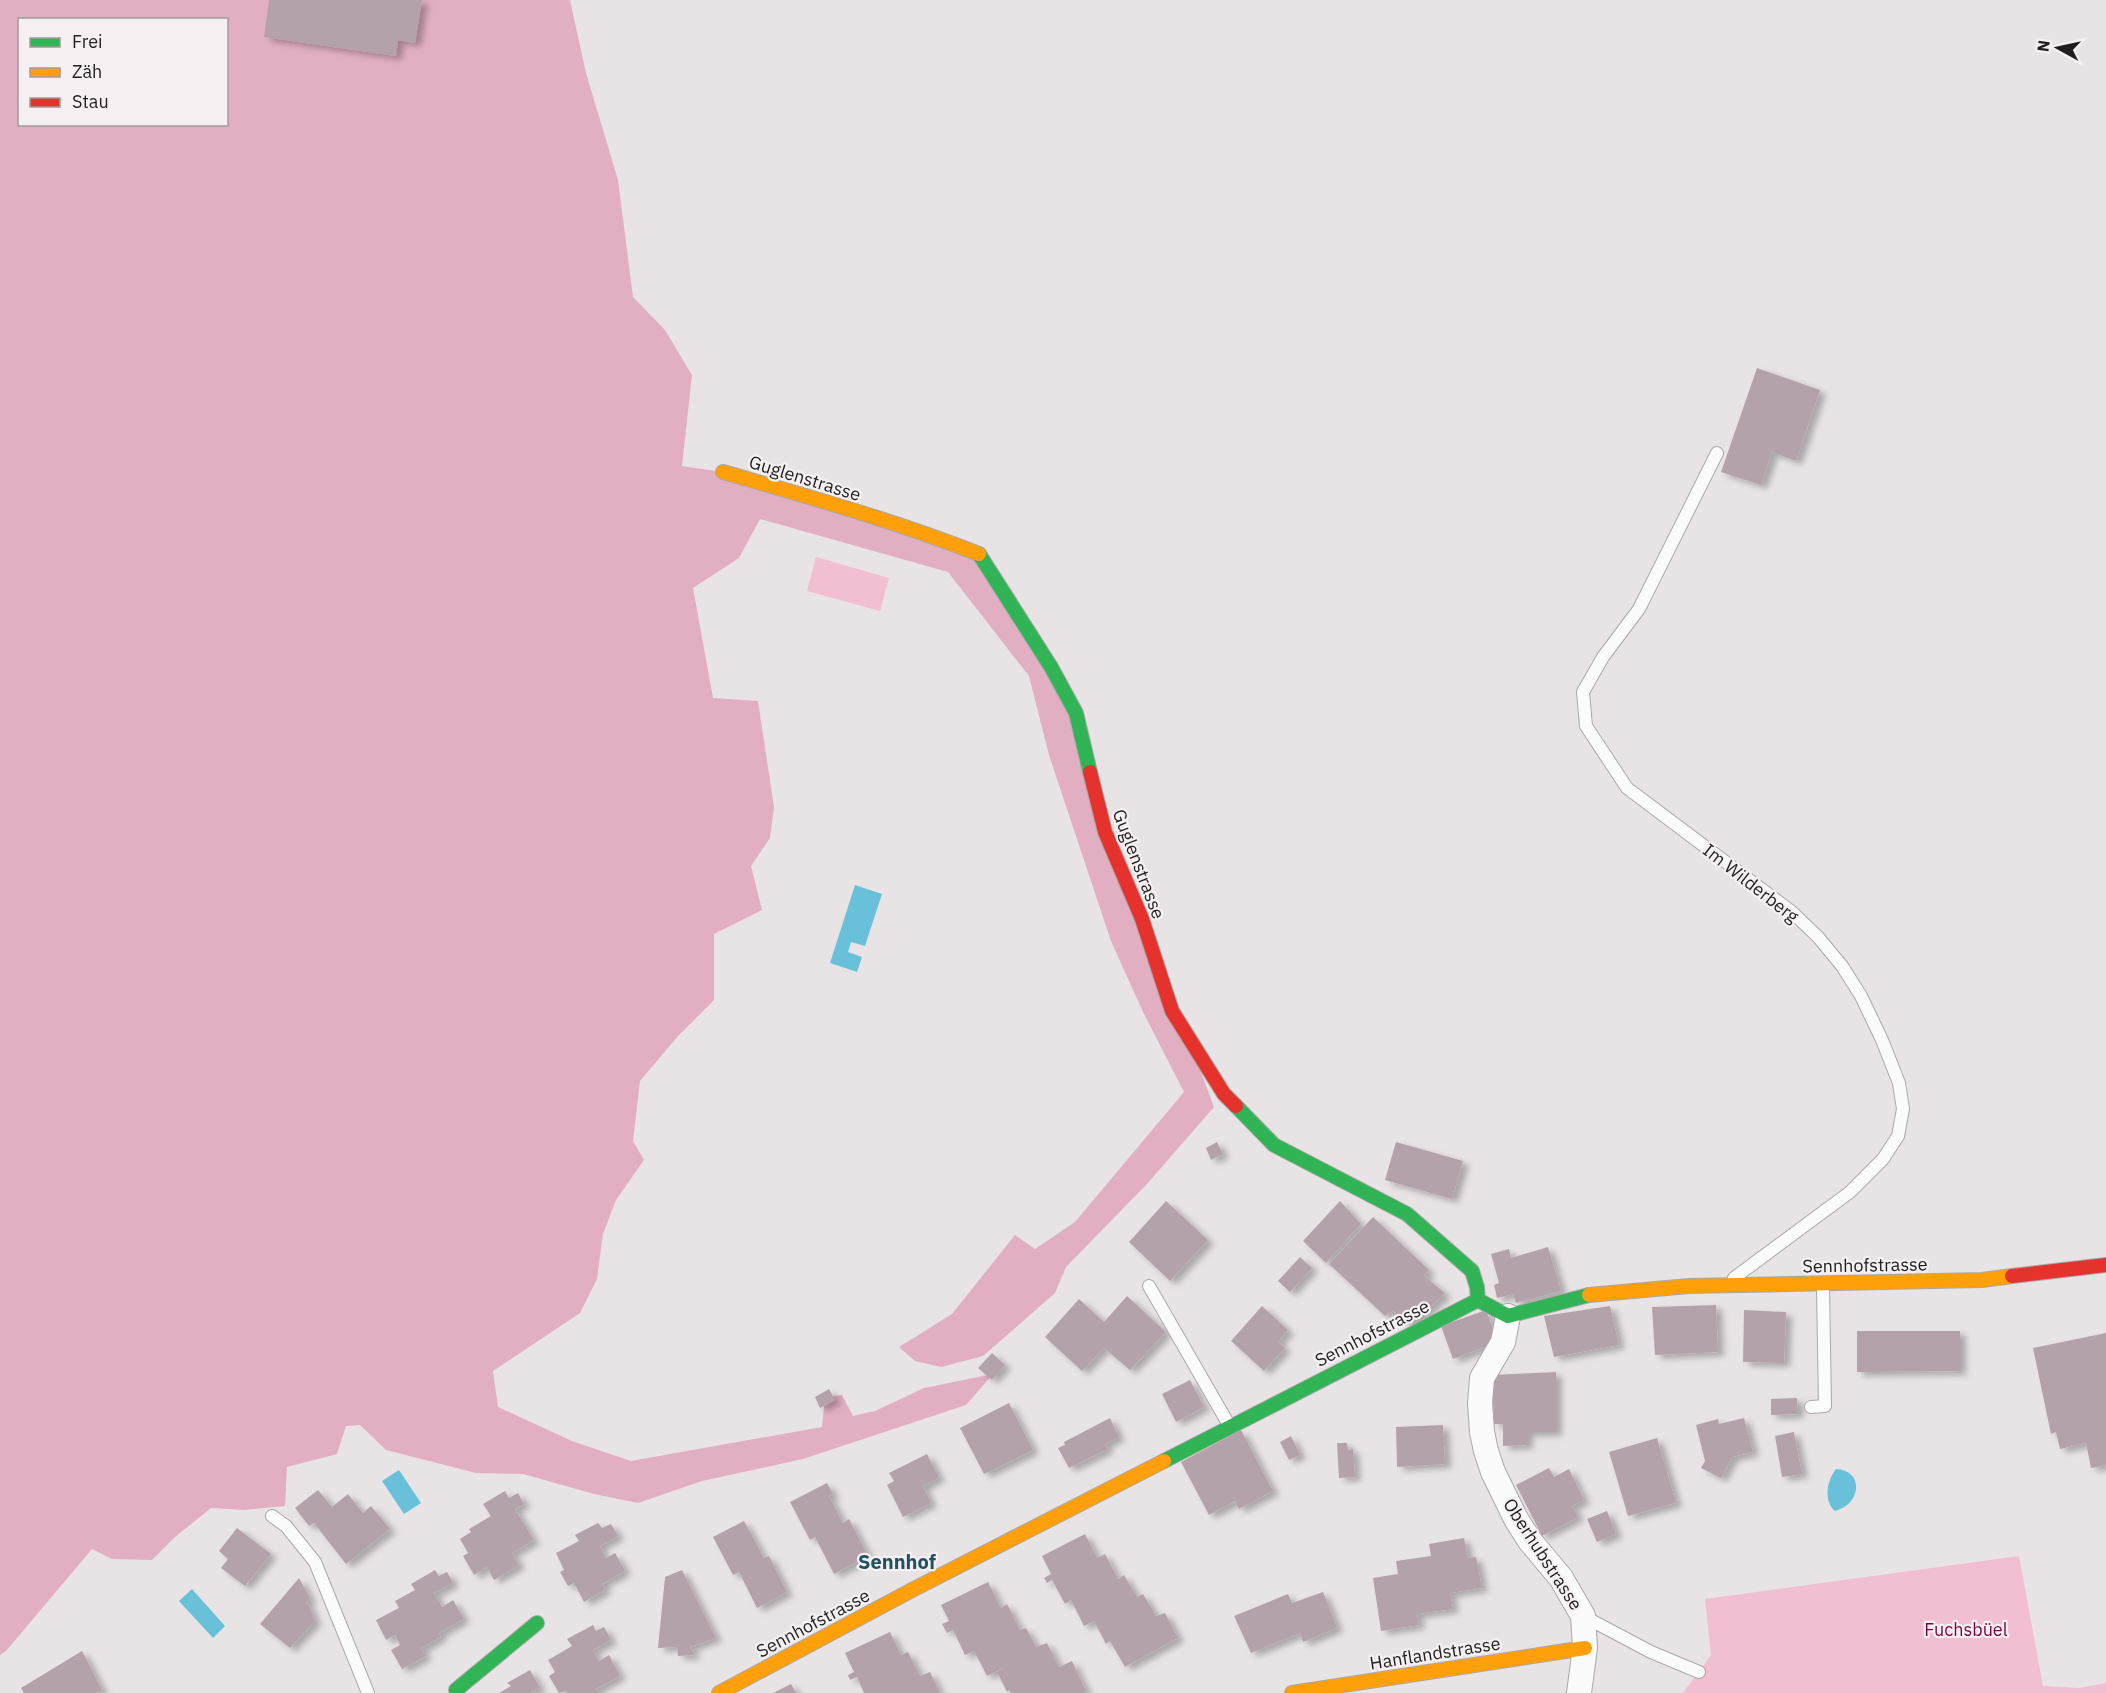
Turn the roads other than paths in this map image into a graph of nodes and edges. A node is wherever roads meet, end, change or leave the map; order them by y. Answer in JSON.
{"nodes":[{"id":1,"x":1717,"y":453,"type":"dead end"},
{"id":2,"x":723,"y":472,"type":"dead end"},
{"id":3,"x":2106,"y":1265,"type":"edge"},
{"id":4,"x":1823,"y":1284,"type":"junction"},
{"id":5,"x":1723,"y":1285,"type":"junction"},
{"id":6,"x":1149,"y":1286,"type":"dead end"},
{"id":7,"x":1478,"y":1299,"type":"junction"},
{"id":8,"x":1508,"y":1316,"type":"junction"},
{"id":9,"x":1811,"y":1407,"type":"dead end"},
{"id":10,"x":1229,"y":1426,"type":"junction"},
{"id":11,"x":272,"y":1515,"type":"dead end"},
{"id":12,"x":1583,"y":1616,"type":"junction"},
{"id":13,"x":537,"y":1623,"type":"dead end"},
{"id":14,"x":1585,"y":1648,"type":"junction"},
{"id":15,"x":1699,"y":1672,"type":"dead end"},
{"id":16,"x":368,"y":1693,"type":"edge"},
{"id":17,"x":458,"y":1693,"type":"edge"},
{"id":18,"x":719,"y":1693,"type":"edge"},
{"id":19,"x":1292,"y":1693,"type":"edge"},
{"id":20,"x":1579,"y":1693,"type":"edge"}],
"edges":[{"from":1,"to":5,"type":"lane","name":"Im Wilderberg"},
{"from":2,"to":7,"type":"street","name":"Guglenstrasse"},
{"from":3,"to":4,"type":"street","name":"Sennhofstrasse"},
{"from":4,"to":5,"type":"street","name":"Sennhofstrasse"},
{"from":4,"to":9,"type":"lane"},
{"from":5,"to":8,"type":"street","name":"Sennhofstrasse"},
{"from":6,"to":10,"type":"lane"},
{"from":7,"to":8,"type":"street"},
{"from":7,"to":10,"type":"street","name":"Sennhofstrasse"},
{"from":8,"to":12,"type":"street","name":"Oberhubstrasse"},
{"from":10,"to":18,"type":"street","name":"Sennhofstrasse"},
{"from":11,"to":16,"type":"lane"},
{"from":12,"to":14,"type":"street","name":"Oberhubstrasse"},
{"from":12,"to":15,"type":"lane"},
{"from":13,"to":17,"type":"street"},
{"from":14,"to":19,"type":"street","name":"Hanflandstrasse"},
{"from":14,"to":20,"type":"street","name":"Oberhubstrasse"}]}
